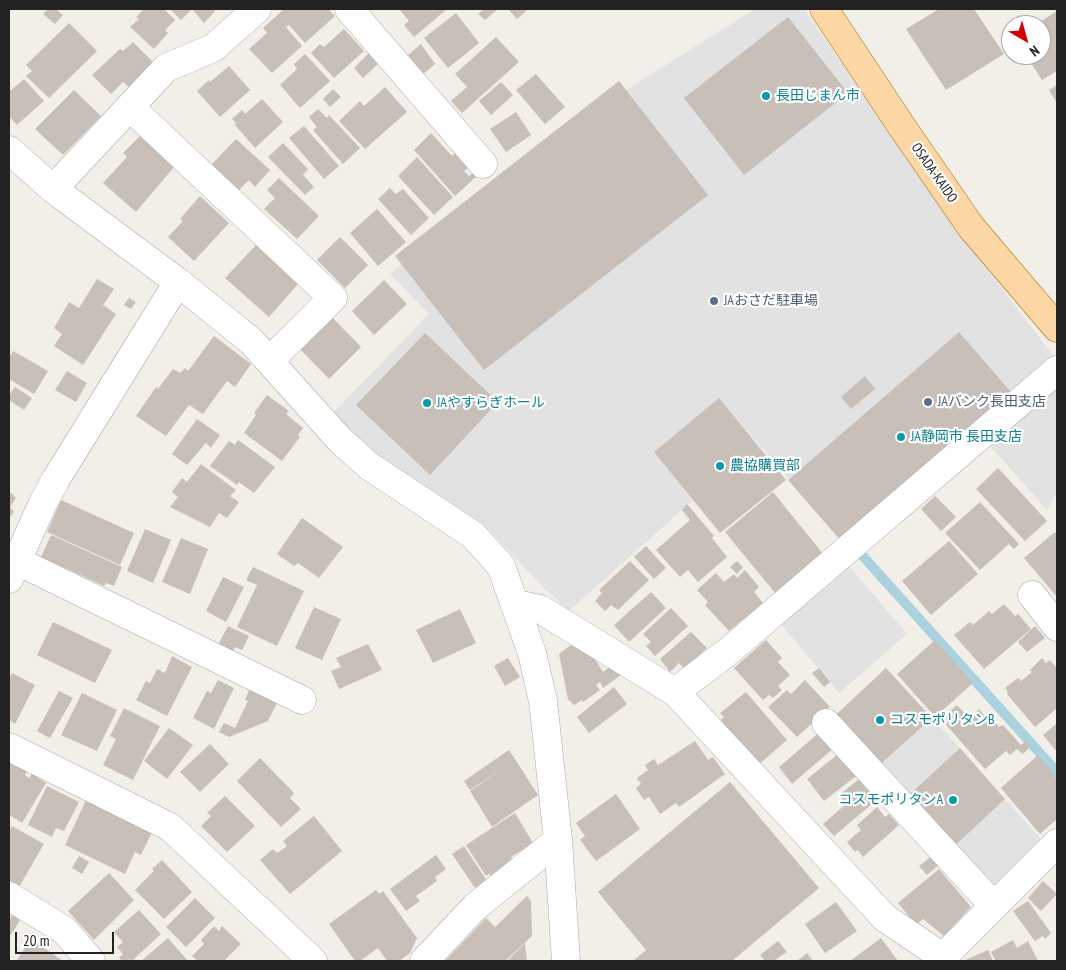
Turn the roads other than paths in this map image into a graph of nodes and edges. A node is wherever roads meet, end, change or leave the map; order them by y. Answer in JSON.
{"nodes":[{"id":1,"x":257,"y":9,"type":"edge"},
{"id":2,"x":349,"y":9,"type":"edge"},
{"id":3,"x":824,"y":9,"type":"edge"},
{"id":4,"x":130,"y":107,"type":"junction"},
{"id":5,"x":9,"y":150,"type":"edge"},
{"id":6,"x":483,"y":164,"type":"dead end"},
{"id":7,"x":53,"y":189,"type":"junction"},
{"id":8,"x":178,"y":282,"type":"junction"},
{"id":9,"x":1057,"y":328,"type":"edge"},
{"id":10,"x":269,"y":361,"type":"junction"},
{"id":11,"x":1057,"y":370,"type":"edge"},
{"id":12,"x":12,"y":566,"type":"edge"},
{"id":13,"x":1032,"y":595,"type":"dead end"},
{"id":14,"x":516,"y":604,"type":"junction"},
{"id":15,"x":1057,"y":627,"type":"edge"},
{"id":16,"x":675,"y":692,"type":"junction"},
{"id":17,"x":302,"y":700,"type":"dead end"},
{"id":18,"x":826,"y":723,"type":"dead end"},
{"id":19,"x":9,"y":746,"type":"edge"},
{"id":20,"x":558,"y":840,"type":"junction"},
{"id":21,"x":1057,"y":843,"type":"edge"},
{"id":22,"x":9,"y":896,"type":"edge"},
{"id":23,"x":994,"y":906,"type":"junction"},
{"id":24,"x":942,"y":960,"type":"edge"},
{"id":25,"x":91,"y":961,"type":"edge"},
{"id":26,"x":313,"y":961,"type":"edge"},
{"id":27,"x":424,"y":961,"type":"edge"},
{"id":28,"x":566,"y":961,"type":"edge"}],
"edges":[{"from":1,"to":4,"type":"street"},
{"from":2,"to":6,"type":"street"},
{"from":3,"to":9,"type":"main road","name":"OSADA-KAIDO"},
{"from":4,"to":7,"type":"street"},
{"from":4,"to":10,"type":"street"},
{"from":5,"to":7,"type":"street"},
{"from":7,"to":8,"type":"street"},
{"from":8,"to":10,"type":"street"},
{"from":8,"to":12,"type":"street"},
{"from":10,"to":14,"type":"street"},
{"from":11,"to":16,"type":"street"},
{"from":12,"to":17,"type":"street"},
{"from":13,"to":15,"type":"street"},
{"from":14,"to":16,"type":"street"},
{"from":14,"to":20,"type":"street"},
{"from":16,"to":24,"type":"street"},
{"from":18,"to":23,"type":"street"},
{"from":19,"to":26,"type":"street"},
{"from":20,"to":27,"type":"street"},
{"from":20,"to":28,"type":"street"},
{"from":21,"to":23,"type":"street"},
{"from":22,"to":25,"type":"street"},
{"from":23,"to":24,"type":"street"}]}
